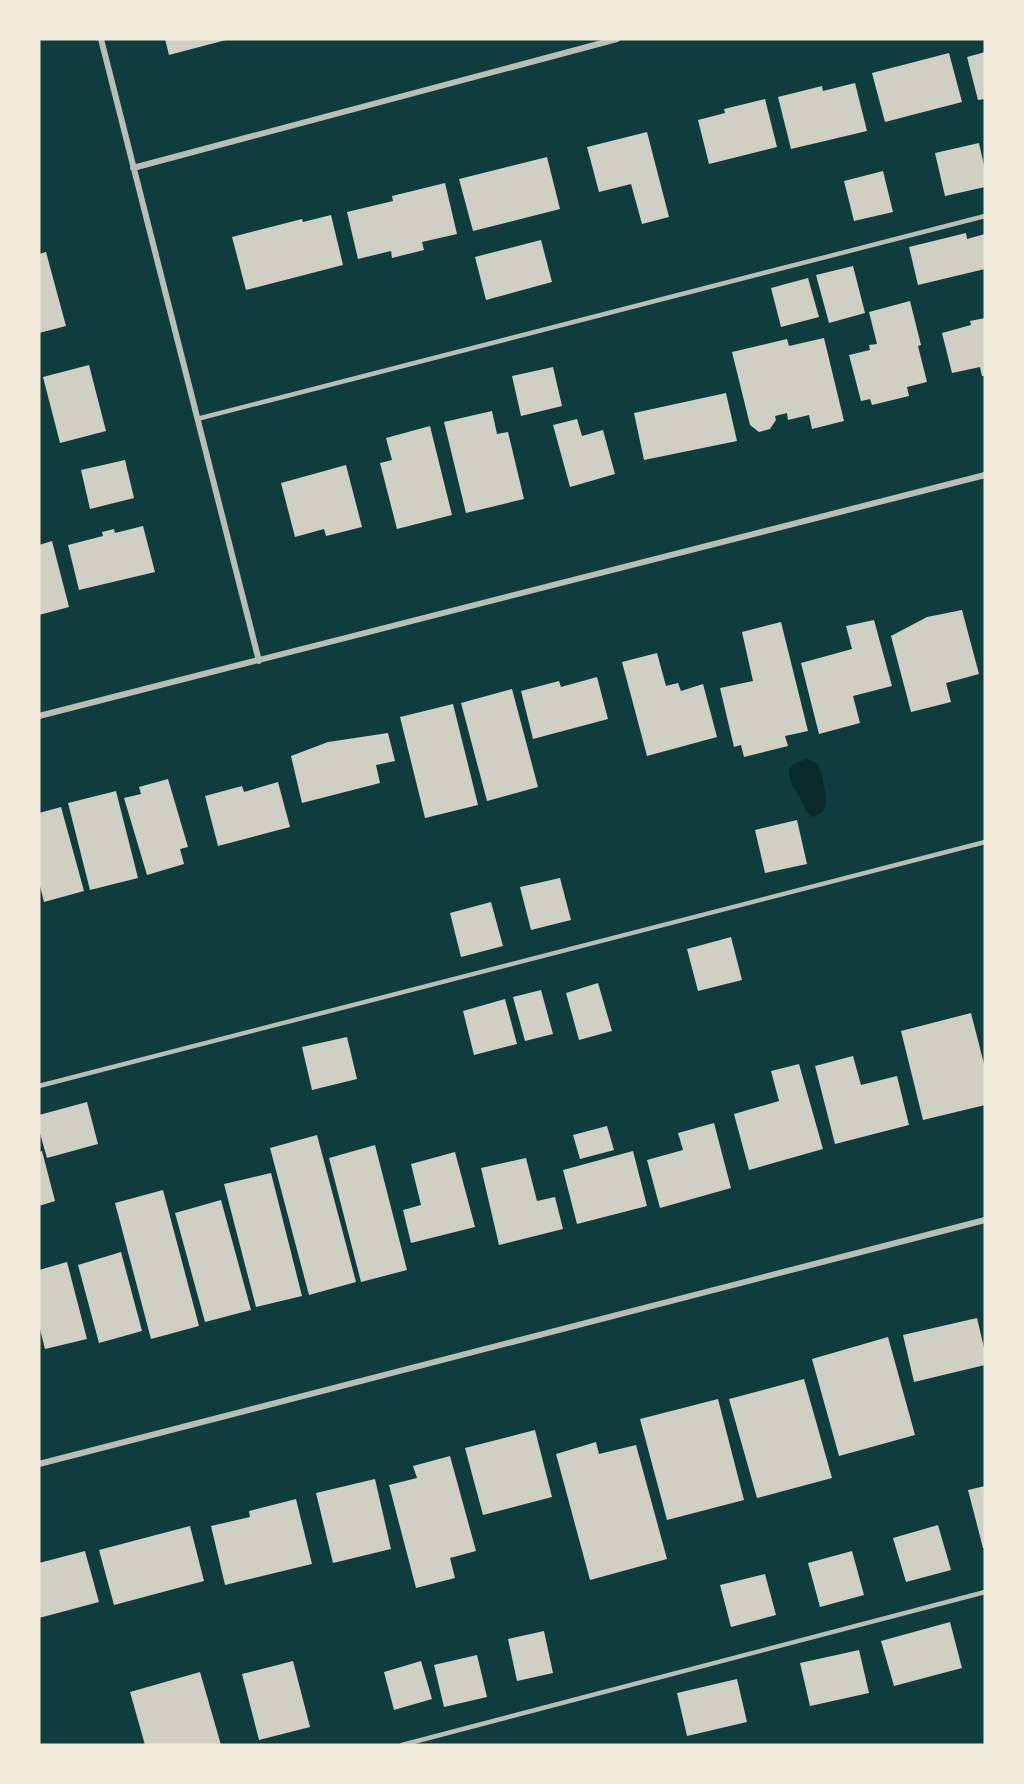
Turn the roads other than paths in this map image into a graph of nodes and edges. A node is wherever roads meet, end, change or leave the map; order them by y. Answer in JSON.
{"nodes":[{"id":1,"x":101,"y":39,"type":"edge"},
{"id":2,"x":617,"y":39,"type":"edge"},
{"id":3,"x":133,"y":168,"type":"junction"},
{"id":4,"x":985,"y":216,"type":"edge"},
{"id":5,"x":197,"y":419,"type":"junction"},
{"id":6,"x":985,"y":474,"type":"edge"},
{"id":7,"x":259,"y":661,"type":"junction"},
{"id":8,"x":39,"y":716,"type":"edge"},
{"id":9,"x":985,"y":842,"type":"edge"},
{"id":10,"x":39,"y":1086,"type":"edge"},
{"id":11,"x":985,"y":1220,"type":"edge"},
{"id":12,"x":39,"y":1464,"type":"edge"},
{"id":13,"x":985,"y":1592,"type":"edge"},
{"id":14,"x":402,"y":1745,"type":"edge"}],
"edges":[{"from":1,"to":3,"type":"street"},
{"from":2,"to":3,"type":"street"},
{"from":3,"to":5,"type":"street"},
{"from":4,"to":5,"type":"lane"},
{"from":5,"to":7,"type":"street"},
{"from":6,"to":7,"type":"street"},
{"from":7,"to":8,"type":"street"},
{"from":9,"to":10,"type":"lane"},
{"from":11,"to":12,"type":"street"},
{"from":13,"to":14,"type":"lane"}]}
